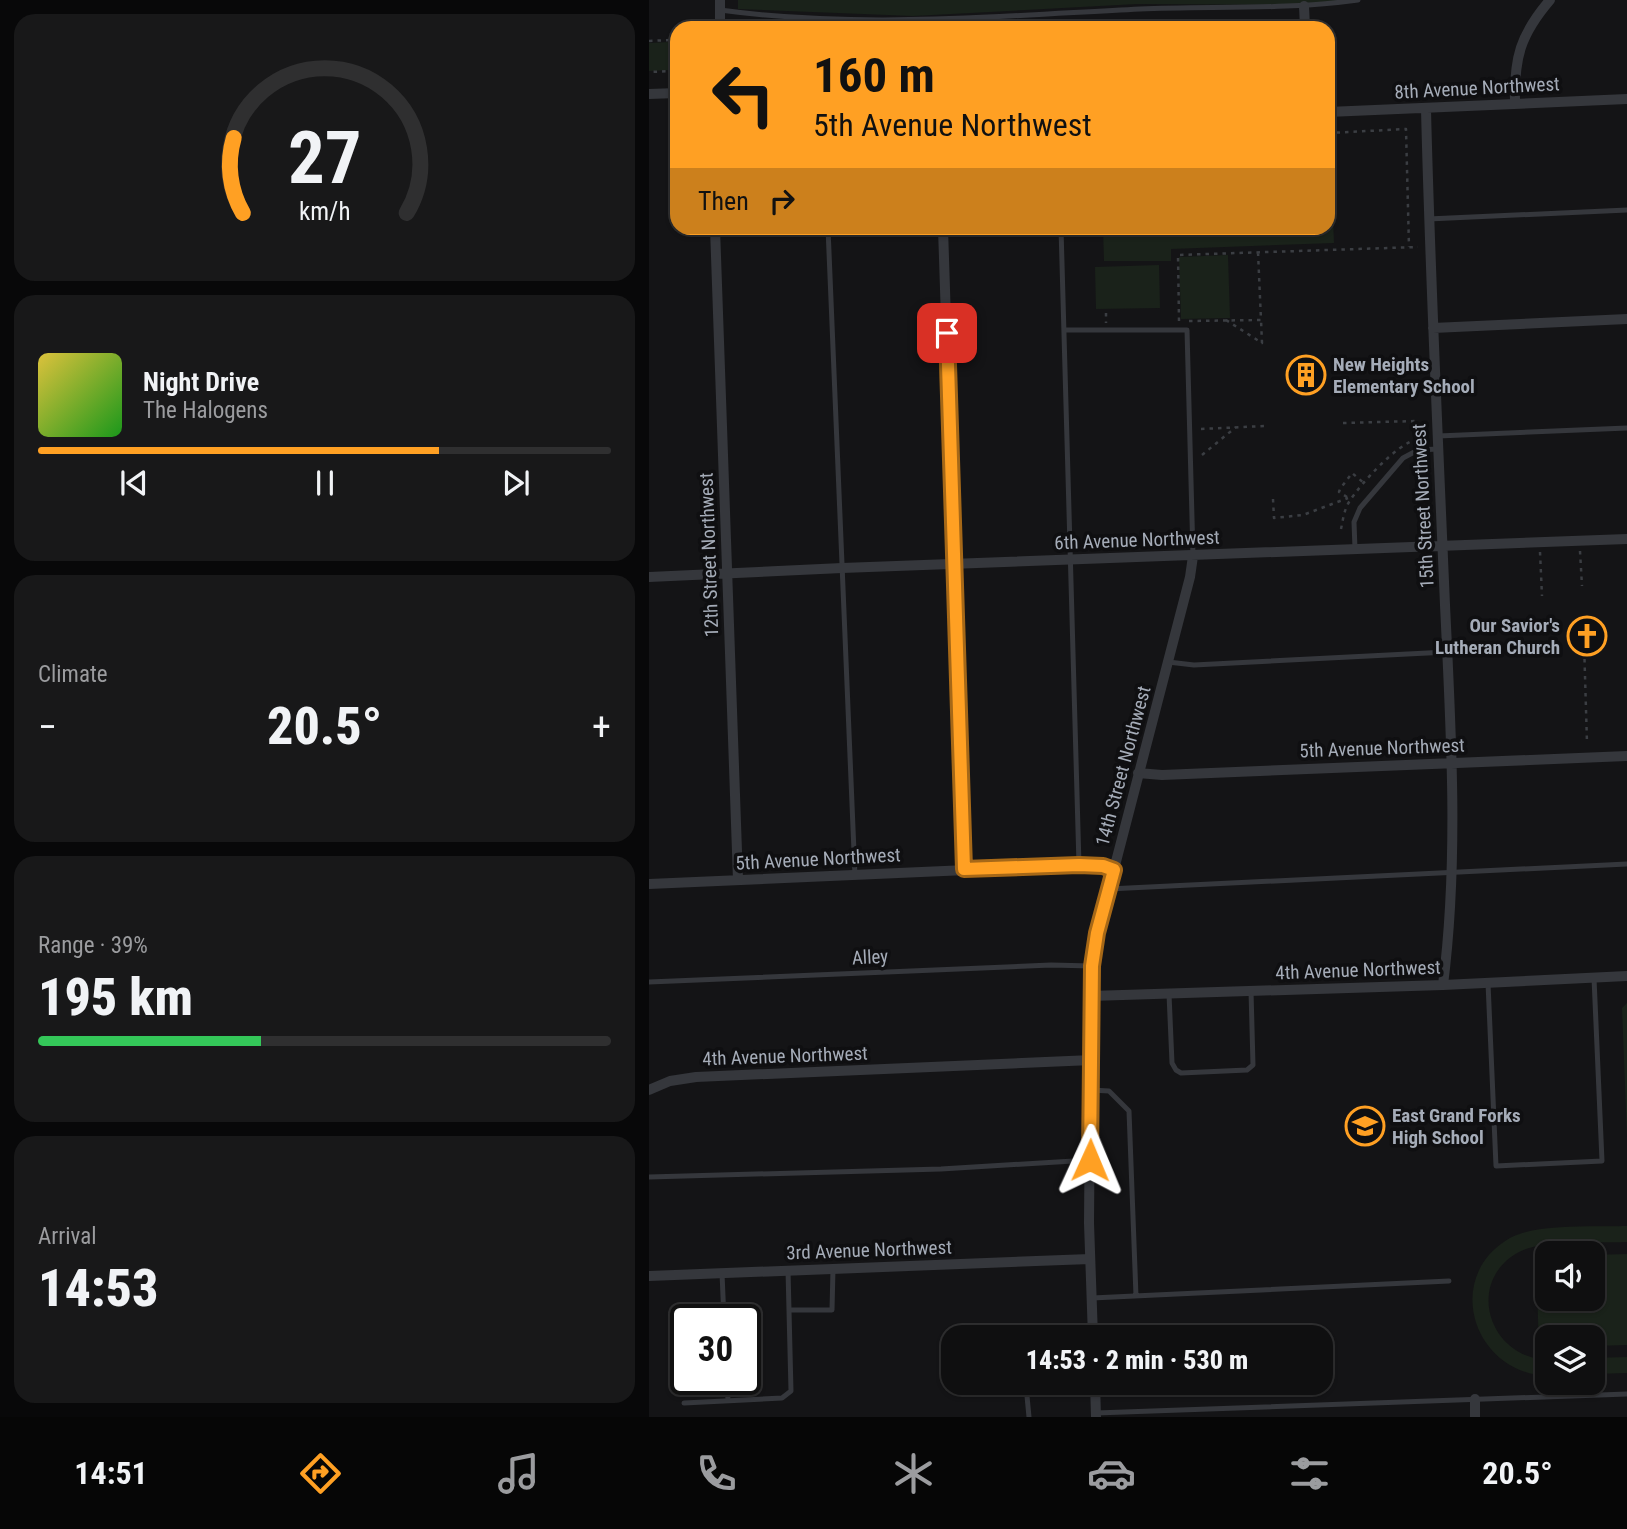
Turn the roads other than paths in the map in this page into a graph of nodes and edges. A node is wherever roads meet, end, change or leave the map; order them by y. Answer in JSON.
{"nodes":[{"id":1,"x":1358,"y":0,"type":"edge"},
{"id":2,"x":1550,"y":0,"type":"edge"},
{"id":3,"x":720,"y":5,"type":"edge"},
{"id":4,"x":1305,"y":6,"type":"junction"},
{"id":5,"x":1305,"y":21,"type":"edge"},
{"id":6,"x":670,"y":93,"type":"edge"},
{"id":7,"x":649,"y":94,"type":"edge"},
{"id":8,"x":1627,"y":99,"type":"edge"},
{"id":9,"x":1515,"y":103,"type":"junction"},
{"id":10,"x":1426,"y":108,"type":"junction"},
{"id":11,"x":1335,"y":112,"type":"edge"},
{"id":12,"x":1627,"y":210,"type":"edge"},
{"id":13,"x":1428,"y":219,"type":"junction"},
{"id":14,"x":715,"y":235,"type":"edge"},
{"id":15,"x":828,"y":235,"type":"edge"},
{"id":16,"x":943,"y":235,"type":"edge"},
{"id":17,"x":1061,"y":235,"type":"edge"},
{"id":18,"x":1627,"y":319,"type":"edge"},
{"id":19,"x":1433,"y":327,"type":"junction"},
{"id":20,"x":1065,"y":330,"type":"junction"},
{"id":21,"x":1627,"y":428,"type":"edge"},
{"id":22,"x":1438,"y":436,"type":"junction"},
{"id":23,"x":1438,"y":449,"type":"junction"},
{"id":24,"x":1627,"y":539,"type":"edge"},
{"id":25,"x":1443,"y":546,"type":"junction"},
{"id":26,"x":1355,"y":550,"type":"junction"},
{"id":27,"x":1193,"y":556,"type":"junction"},
{"id":28,"x":1072,"y":560,"type":"junction"},
{"id":29,"x":955,"y":564,"type":"junction"},
{"id":30,"x":842,"y":568,"type":"junction"},
{"id":31,"x":727,"y":574,"type":"junction"},
{"id":32,"x":649,"y":578,"type":"edge"},
{"id":33,"x":1447,"y":652,"type":"junction"},
{"id":34,"x":1168,"y":662,"type":"junction"},
{"id":35,"x":1627,"y":755,"type":"edge"},
{"id":36,"x":1451,"y":762,"type":"junction"},
{"id":37,"x":1138,"y":773,"type":"junction"},
{"id":38,"x":1627,"y":864,"type":"edge"},
{"id":39,"x":1079,"y":865,"type":"junction"},
{"id":40,"x":964,"y":869,"type":"junction"},
{"id":41,"x":1114,"y":870,"type":"junction"},
{"id":42,"x":1452,"y":871,"type":"junction"},
{"id":43,"x":855,"y":876,"type":"junction"},
{"id":44,"x":738,"y":880,"type":"junction"},
{"id":45,"x":649,"y":884,"type":"edge"},
{"id":46,"x":1109,"y":888,"type":"junction"},
{"id":47,"x":1092,"y":966,"type":"junction"},
{"id":48,"x":1627,"y":976,"type":"edge"},
{"id":49,"x":1594,"y":978,"type":"junction"},
{"id":50,"x":649,"y":982,"type":"edge"},
{"id":51,"x":1488,"y":983,"type":"junction"},
{"id":52,"x":1443,"y":985,"type":"junction"},
{"id":53,"x":1251,"y":991,"type":"junction"},
{"id":54,"x":1169,"y":994,"type":"junction"},
{"id":55,"x":1091,"y":996,"type":"junction"},
{"id":56,"x":1092,"y":1060,"type":"junction"},
{"id":57,"x":649,"y":1090,"type":"edge"},
{"id":58,"x":1091,"y":1090,"type":"junction"},
{"id":59,"x":1090,"y":1160,"type":"junction"},
{"id":60,"x":649,"y":1177,"type":"edge"},
{"id":61,"x":1090,"y":1259,"type":"junction"},
{"id":62,"x":833,"y":1269,"type":"junction"},
{"id":63,"x":788,"y":1270,"type":"junction"},
{"id":64,"x":722,"y":1273,"type":"junction"},
{"id":65,"x":649,"y":1276,"type":"edge"},
{"id":66,"x":1449,"y":1281,"type":"dead end"},
{"id":67,"x":1136,"y":1296,"type":"junction"},
{"id":68,"x":1091,"y":1298,"type":"junction"},
{"id":69,"x":723,"y":1304,"type":"edge"},
{"id":70,"x":789,"y":1310,"type":"junction"},
{"id":71,"x":1092,"y":1325,"type":"edge"},
{"id":72,"x":1627,"y":1394,"type":"edge"},
{"id":73,"x":728,"y":1395,"type":"edge"},
{"id":74,"x":1095,"y":1395,"type":"edge"},
{"id":75,"x":1027,"y":1396,"type":"dead end"},
{"id":76,"x":1475,"y":1399,"type":"junction"},
{"id":77,"x":728,"y":1401,"type":"junction"},
{"id":78,"x":684,"y":1403,"type":"dead end"},
{"id":79,"x":1096,"y":1415,"type":"edge"},
{"id":80,"x":1029,"y":1417,"type":"edge"},
{"id":81,"x":1475,"y":1417,"type":"edge"}],
"edges":[{"from":1,"to":4,"type":"lane"},
{"from":2,"to":9,"type":"street"},
{"from":3,"to":4,"type":"lane"},
{"from":4,"to":5,"type":"street"},
{"from":6,"to":7,"type":"street"},
{"from":8,"to":9,"type":"street","name":"8th Avenue Northwest"},
{"from":9,"to":10,"type":"street","name":"8th Avenue Northwest"},
{"from":10,"to":11,"type":"street","name":"8th Avenue Northwest"},
{"from":10,"to":13,"type":"street","name":"15th Street Northwest"},
{"from":12,"to":13,"type":"lane"},
{"from":13,"to":19,"type":"street","name":"15th Street Northwest"},
{"from":14,"to":31,"type":"street","name":"12th Street Northwest"},
{"from":15,"to":30,"type":"lane"},
{"from":16,"to":29,"type":"street"},
{"from":17,"to":20,"type":"lane"},
{"from":18,"to":19,"type":"street"},
{"from":19,"to":22,"type":"street","name":"15th Street Northwest"},
{"from":20,"to":27,"type":"lane","name":"14th Street Northwest"},
{"from":20,"to":28,"type":"lane"},
{"from":21,"to":22,"type":"lane"},
{"from":22,"to":23,"type":"street","name":"15th Street Northwest"},
{"from":23,"to":25,"type":"street","name":"15th Street Northwest"},
{"from":23,"to":26,"type":"lane"},
{"from":24,"to":25,"type":"street","name":"6th Avenue Northwest"},
{"from":25,"to":26,"type":"street","name":"6th Avenue Northwest"},
{"from":25,"to":33,"type":"street","name":"15th Street Northwest"},
{"from":26,"to":27,"type":"street","name":"6th Avenue Northwest"},
{"from":27,"to":28,"type":"street","name":"6th Avenue Northwest"},
{"from":27,"to":34,"type":"street","name":"14th Street Northwest"},
{"from":28,"to":29,"type":"street","name":"6th Avenue Northwest"},
{"from":28,"to":39,"type":"lane"},
{"from":29,"to":30,"type":"street","name":"6th Avenue Northwest"},
{"from":29,"to":40,"type":"street"},
{"from":30,"to":31,"type":"street","name":"6th Avenue Northwest"},
{"from":30,"to":43,"type":"lane"},
{"from":31,"to":32,"type":"street","name":"6th Avenue Northwest"},
{"from":31,"to":44,"type":"street","name":"12th Street Northwest"},
{"from":33,"to":34,"type":"lane"},
{"from":33,"to":36,"type":"street","name":"15th Street Northwest"},
{"from":34,"to":37,"type":"street","name":"14th Street Northwest"},
{"from":35,"to":36,"type":"street","name":"5th Avenue Northwest"},
{"from":36,"to":37,"type":"street","name":"5th Avenue Northwest"},
{"from":36,"to":42,"type":"street","name":"15th Street Northwest"},
{"from":37,"to":41,"type":"street","name":"14th Street Northwest"},
{"from":38,"to":42,"type":"lane"},
{"from":39,"to":40,"type":"street","name":"5th Avenue Northwest"},
{"from":39,"to":41,"type":"street","name":"5th Avenue Northwest"},
{"from":40,"to":43,"type":"street","name":"5th Avenue Northwest"},
{"from":41,"to":46,"type":"street","name":"14th Street Northwest"},
{"from":42,"to":46,"type":"lane"},
{"from":42,"to":52,"type":"street","name":"15th Street Northwest"},
{"from":43,"to":44,"type":"street","name":"5th Avenue Northwest"},
{"from":44,"to":45,"type":"street","name":"5th Avenue Northwest"},
{"from":46,"to":47,"type":"street","name":"14th Street Northwest"},
{"from":47,"to":50,"type":"lane","name":"Alley"},
{"from":47,"to":55,"type":"street","name":"14th Street Northwest"},
{"from":48,"to":49,"type":"street","name":"4th Avenue Northwest"},
{"from":49,"to":51,"type":"street","name":"4th Avenue Northwest"},
{"from":49,"to":51,"type":"lane"},
{"from":51,"to":52,"type":"street","name":"4th Avenue Northwest"},
{"from":52,"to":53,"type":"street","name":"4th Avenue Northwest"},
{"from":53,"to":54,"type":"street","name":"4th Avenue Northwest"},
{"from":53,"to":54,"type":"lane"},
{"from":54,"to":55,"type":"street","name":"4th Avenue Northwest"},
{"from":55,"to":56,"type":"street","name":"14th Street Northwest"},
{"from":56,"to":57,"type":"street","name":"4th Avenue Northwest"},
{"from":56,"to":58,"type":"street","name":"14th Street Northwest"},
{"from":58,"to":59,"type":"street","name":"14th Street Northwest"},
{"from":58,"to":67,"type":"lane"},
{"from":59,"to":60,"type":"lane"},
{"from":59,"to":61,"type":"street","name":"14th Street Northwest"},
{"from":61,"to":62,"type":"street","name":"3rd Avenue Northwest"},
{"from":61,"to":68,"type":"street","name":"14th Street Northwest"},
{"from":62,"to":63,"type":"street","name":"3rd Avenue Northwest"},
{"from":62,"to":70,"type":"lane"},
{"from":63,"to":64,"type":"street","name":"3rd Avenue Northwest"},
{"from":63,"to":70,"type":"lane"},
{"from":64,"to":65,"type":"street","name":"3rd Avenue Northwest"},
{"from":64,"to":69,"type":"lane"},
{"from":66,"to":67,"type":"lane"},
{"from":67,"to":68,"type":"lane"},
{"from":68,"to":71,"type":"street","name":"14th Street Northwest"},
{"from":70,"to":77,"type":"lane"},
{"from":72,"to":76,"type":"lane"},
{"from":73,"to":77,"type":"lane"},
{"from":74,"to":79,"type":"street"},
{"from":75,"to":80,"type":"lane"},
{"from":76,"to":79,"type":"lane"},
{"from":76,"to":81,"type":"street"},
{"from":77,"to":78,"type":"lane"}]}
